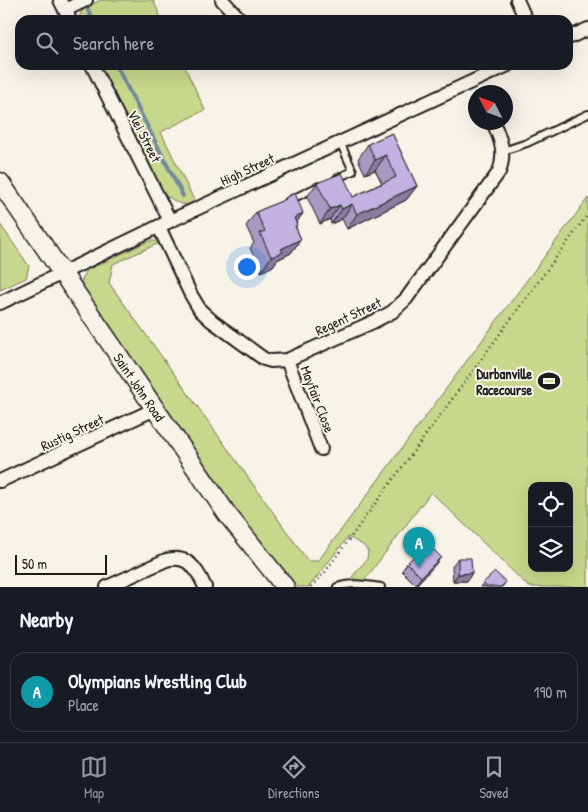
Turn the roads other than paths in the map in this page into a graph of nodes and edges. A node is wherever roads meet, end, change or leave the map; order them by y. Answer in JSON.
{"nodes":[{"id":1,"x":86,"y":0,"type":"edge"},
{"id":2,"x":222,"y":0,"type":"edge"},
{"id":3,"x":517,"y":0,"type":"edge"},
{"id":4,"x":65,"y":10,"type":"edge"},
{"id":5,"x":236,"y":15,"type":"edge"},
{"id":6,"x":524,"y":15,"type":"edge"},
{"id":7,"x":588,"y":29,"type":"edge"},
{"id":8,"x":573,"y":36,"type":"edge"},
{"id":9,"x":94,"y":70,"type":"edge"},
{"id":10,"x":501,"y":70,"type":"edge"},
{"id":11,"x":479,"y":85,"type":"edge"},
{"id":12,"x":468,"y":90,"type":"edge"},
{"id":13,"x":588,"y":114,"type":"edge"},
{"id":14,"x":497,"y":130,"type":"edge"},
{"id":15,"x":340,"y":142,"type":"junction"},
{"id":16,"x":503,"y":151,"type":"junction"},
{"id":17,"x":330,"y":181,"type":"edge"},
{"id":18,"x":0,"y":182,"type":"edge"},
{"id":19,"x":322,"y":184,"type":"edge"},
{"id":20,"x":281,"y":204,"type":"edge"},
{"id":21,"x":165,"y":224,"type":"junction"},
{"id":22,"x":63,"y":273,"type":"junction"},
{"id":23,"x":0,"y":303,"type":"edge"},
{"id":24,"x":287,"y":360,"type":"junction"},
{"id":25,"x":155,"y":409,"type":"junction"},
{"id":26,"x":321,"y":449,"type":"dead end"},
{"id":27,"x":0,"y":481,"type":"edge"},
{"id":28,"x":107,"y":587,"type":"edge"},
{"id":29,"x":205,"y":587,"type":"edge"},
{"id":30,"x":285,"y":587,"type":"edge"},
{"id":31,"x":337,"y":587,"type":"edge"},
{"id":32,"x":381,"y":587,"type":"edge"}],
"edges":[{"from":1,"to":4,"type":"street"},
{"from":2,"to":5,"type":"street"},
{"from":3,"to":6,"type":"street"},
{"from":7,"to":8,"type":"street"},
{"from":9,"to":21,"type":"street","name":"Vlei Street"},
{"from":10,"to":11,"type":"street","name":"High Street"},
{"from":12,"to":15,"type":"street","name":"High Street"},
{"from":13,"to":16,"type":"lane"},
{"from":14,"to":16,"type":"street"},
{"from":15,"to":17,"type":"lane"},
{"from":15,"to":21,"type":"street","name":"High Street"},
{"from":16,"to":24,"type":"street","name":"Regent Street"},
{"from":18,"to":22,"type":"main road","name":"Saint John Road"},
{"from":19,"to":20,"type":"lane"},
{"from":21,"to":22,"type":"street","name":"High Street"},
{"from":21,"to":24,"type":"street","name":"Regent Street"},
{"from":22,"to":23,"type":"street","name":"High Street"},
{"from":22,"to":25,"type":"main road","name":"Saint John Road"},
{"from":24,"to":26,"type":"street","name":"Mayfair Close"},
{"from":25,"to":27,"type":"street","name":"Rustig Street"},
{"from":25,"to":30,"type":"main road","name":"Saint John Road"},
{"from":28,"to":29,"type":"street"},
{"from":31,"to":32,"type":"lane"}]}
